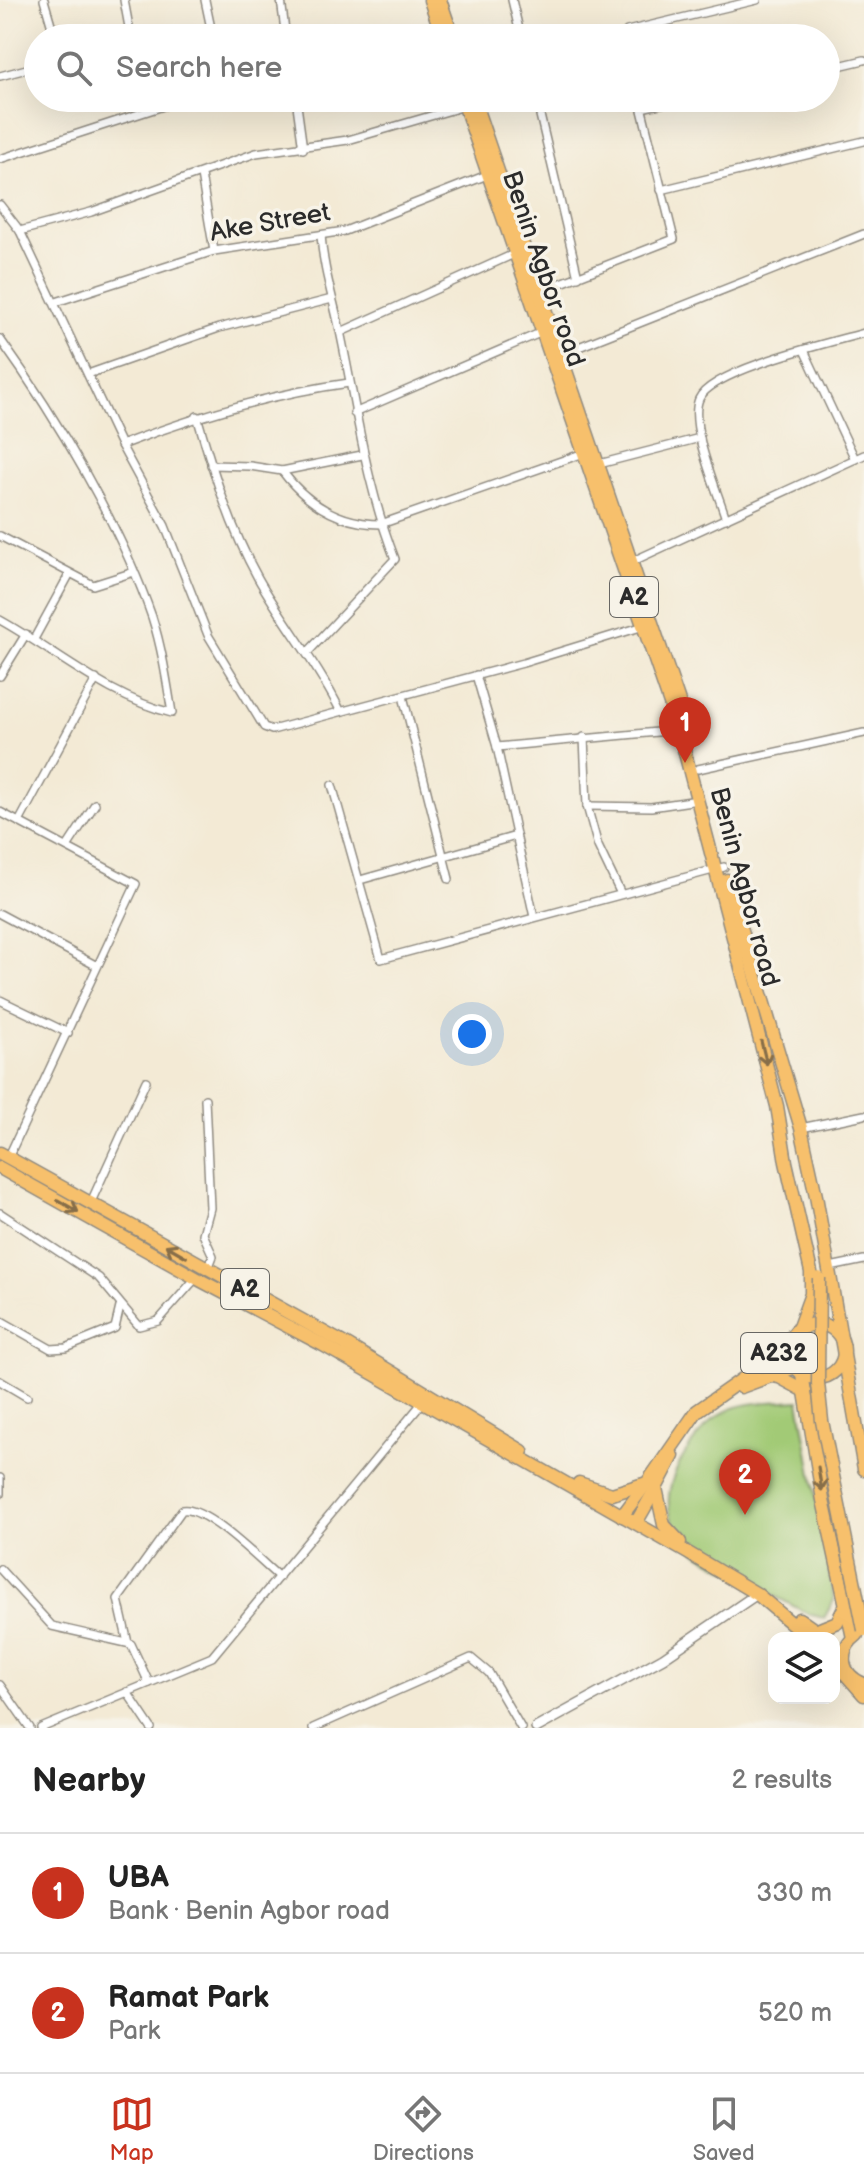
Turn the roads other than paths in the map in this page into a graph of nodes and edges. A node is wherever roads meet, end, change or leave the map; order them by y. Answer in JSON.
{"nodes":[{"id":1,"x":44,"y":0,"type":"edge"},
{"id":2,"x":124,"y":0,"type":"edge"},
{"id":3,"x":205,"y":0,"type":"edge"},
{"id":4,"x":281,"y":0,"type":"edge"},
{"id":5,"x":430,"y":0,"type":"edge"},
{"id":6,"x":440,"y":0,"type":"edge"},
{"id":7,"x":512,"y":0,"type":"edge"},
{"id":8,"x":757,"y":0,"type":"edge"},
{"id":9,"x":51,"y":24,"type":"edge"},
{"id":10,"x":128,"y":24,"type":"edge"},
{"id":11,"x":210,"y":24,"type":"edge"},
{"id":12,"x":284,"y":24,"type":"edge"},
{"id":13,"x":438,"y":24,"type":"edge"},
{"id":14,"x":448,"y":24,"type":"edge"},
{"id":15,"x":518,"y":24,"type":"edge"},
{"id":16,"x":656,"y":24,"type":"edge"},
{"id":17,"x":864,"y":60,"type":"edge"},
{"id":18,"x":840,"y":66,"type":"edge"},
{"id":19,"x":24,"y":70,"type":"edge"},
{"id":20,"x":0,"y":76,"type":"edge"},
{"id":21,"x":141,"y":112,"type":"edge"},
{"id":22,"x":298,"y":112,"type":"edge"},
{"id":23,"x":433,"y":112,"type":"edge"},
{"id":24,"x":470,"y":112,"type":"edge"},
{"id":25,"x":471,"y":112,"type":"edge"},
{"id":26,"x":539,"y":112,"type":"edge"},
{"id":27,"x":642,"y":112,"type":"edge"},
{"id":28,"x":864,"y":141,"type":"edge"},
{"id":29,"x":303,"y":149,"type":"junction"},
{"id":30,"x":0,"y":159,"type":"edge"},
{"id":31,"x":201,"y":175,"type":"junction"},
{"id":32,"x":487,"y":175,"type":"junction"},
{"id":33,"x":661,"y":190,"type":"junction"},
{"id":34,"x":0,"y":205,"type":"edge"},
{"id":35,"x":20,"y":231,"type":"junction"},
{"id":36,"x":864,"y":234,"type":"edge"},
{"id":37,"x":321,"y":235,"type":"junction"},
{"id":38,"x":214,"y":251,"type":"junction"},
{"id":39,"x":514,"y":254,"type":"junction"},
{"id":40,"x":578,"y":277,"type":"junction"},
{"id":41,"x":538,"y":292,"type":"junction"},
{"id":42,"x":332,"y":299,"type":"junction"},
{"id":43,"x":56,"y":302,"type":"junction"},
{"id":44,"x":341,"y":332,"type":"junction"},
{"id":45,"x":540,"y":333,"type":"junction"},
{"id":46,"x":864,"y":333,"type":"edge"},
{"id":47,"x":0,"y":339,"type":"edge"},
{"id":48,"x":804,"y":350,"type":"junction"},
{"id":49,"x":561,"y":354,"type":"junction"},
{"id":50,"x":88,"y":374,"type":"junction"},
{"id":51,"x":349,"y":383,"type":"junction"},
{"id":52,"x":354,"y":413,"type":"junction"},
{"id":53,"x":197,"y":416,"type":"junction"},
{"id":54,"x":700,"y":438,"type":"junction"},
{"id":55,"x":121,"y":445,"type":"junction"},
{"id":56,"x":584,"y":453,"type":"junction"},
{"id":57,"x":362,"y":455,"type":"junction"},
{"id":58,"x":864,"y":455,"type":"edge"},
{"id":59,"x":855,"y":459,"type":"junction"},
{"id":60,"x":599,"y":464,"type":"junction"},
{"id":61,"x":211,"y":465,"type":"junction"},
{"id":62,"x":282,"y":471,"type":"junction"},
{"id":63,"x":726,"y":519,"type":"junction"},
{"id":64,"x":381,"y":524,"type":"junction"},
{"id":65,"x":0,"y":536,"type":"edge"},
{"id":66,"x":633,"y":561,"type":"junction"},
{"id":67,"x":134,"y":572,"type":"junction"},
{"id":68,"x":69,"y":575,"type":"junction"},
{"id":69,"x":0,"y":620,"type":"edge"},
{"id":70,"x":644,"y":626,"type":"junction"},
{"id":71,"x":26,"y":634,"type":"junction"},
{"id":72,"x":34,"y":639,"type":"junction"},
{"id":73,"x":308,"y":652,"type":"junction"},
{"id":74,"x":476,"y":675,"type":"junction"},
{"id":75,"x":0,"y":676,"type":"edge"},
{"id":76,"x":96,"y":679,"type":"junction"},
{"id":77,"x":403,"y":696,"type":"junction"},
{"id":78,"x":340,"y":710,"type":"junction"},
{"id":79,"x":679,"y":730,"type":"junction"},
{"id":80,"x":864,"y":733,"type":"edge"},
{"id":81,"x":584,"y":737,"type":"junction"},
{"id":82,"x":497,"y":747,"type":"junction"},
{"id":83,"x":698,"y":769,"type":"junction"},
{"id":84,"x":332,"y":785,"type":"dead end"},
{"id":85,"x":698,"y":800,"type":"junction"},
{"id":86,"x":95,"y":804,"type":"dead end"},
{"id":87,"x":587,"y":806,"type":"junction"},
{"id":88,"x":0,"y":812,"type":"edge"},
{"id":89,"x":19,"y":822,"type":"junction"},
{"id":90,"x":516,"y":836,"type":"junction"},
{"id":91,"x":67,"y":847,"type":"junction"},
{"id":92,"x":442,"y":858,"type":"junction"},
{"id":93,"x":720,"y":868,"type":"junction"},
{"id":94,"x":449,"y":879,"type":"dead end"},
{"id":95,"x":360,"y":880,"type":"junction"},
{"id":96,"x":621,"y":894,"type":"junction"},
{"id":97,"x":0,"y":914,"type":"edge"},
{"id":98,"x":534,"y":917,"type":"junction"},
{"id":99,"x":97,"y":966,"type":"junction"},
{"id":100,"x":0,"y":1000,"type":"edge"},
{"id":101,"x":68,"y":1033,"type":"junction"},
{"id":102,"x":146,"y":1081,"type":"dead end"},
{"id":103,"x":205,"y":1099,"type":"dead end"},
{"id":104,"x":791,"y":1102,"type":"junction"},
{"id":105,"x":777,"y":1106,"type":"junction"},
{"id":106,"x":864,"y":1115,"type":"edge"},
{"id":107,"x":801,"y":1128,"type":"junction"},
{"id":108,"x":3,"y":1160,"type":"edge"},
{"id":109,"x":91,"y":1202,"type":"junction"},
{"id":110,"x":0,"y":1213,"type":"edge"},
{"id":111,"x":864,"y":1260,"type":"edge"},
{"id":112,"x":208,"y":1269,"type":"junction"},
{"id":113,"x":825,"y":1274,"type":"junction"},
{"id":114,"x":196,"y":1278,"type":"junction"},
{"id":115,"x":120,"y":1307,"type":"junction"},
{"id":116,"x":0,"y":1320,"type":"edge"},
{"id":117,"x":792,"y":1339,"type":"junction"},
{"id":118,"x":844,"y":1347,"type":"junction"},
{"id":119,"x":799,"y":1371,"type":"junction"},
{"id":120,"x":768,"y":1375,"type":"junction"},
{"id":121,"x":0,"y":1381,"type":"edge"},
{"id":122,"x":805,"y":1391,"type":"junction"},
{"id":123,"x":27,"y":1397,"type":"dead end"},
{"id":124,"x":423,"y":1402,"type":"junction"},
{"id":125,"x":859,"y":1404,"type":"edge"},
{"id":126,"x":486,"y":1432,"type":"junction"},
{"id":127,"x":864,"y":1469,"type":"edge"},
{"id":128,"x":0,"y":1478,"type":"edge"},
{"id":129,"x":579,"y":1483,"type":"junction"},
{"id":130,"x":652,"y":1485,"type":"junction"},
{"id":131,"x":0,"y":1494,"type":"edge"},
{"id":132,"x":624,"y":1513,"type":"junction"},
{"id":133,"x":638,"y":1520,"type":"junction"},
{"id":134,"x":672,"y":1537,"type":"junction"},
{"id":135,"x":0,"y":1569,"type":"edge"},
{"id":136,"x":279,"y":1577,"type":"junction"},
{"id":137,"x":864,"y":1592,"type":"edge"},
{"id":138,"x":757,"y":1594,"type":"junction"},
{"id":139,"x":844,"y":1608,"type":"junction"},
{"id":140,"x":811,"y":1632,"type":"edge"},
{"id":141,"x":812,"y":1632,"type":"edge"},
{"id":142,"x":823,"y":1632,"type":"edge"},
{"id":143,"x":852,"y":1638,"type":"edge"},
{"id":144,"x":128,"y":1643,"type":"junction"},
{"id":145,"x":840,"y":1666,"type":"edge"},
{"id":146,"x":859,"y":1681,"type":"edge"},
{"id":147,"x":149,"y":1683,"type":"junction"},
{"id":148,"x":0,"y":1685,"type":"edge"},
{"id":149,"x":127,"y":1692,"type":"junction"},
{"id":150,"x":864,"y":1695,"type":"edge"},
{"id":151,"x":25,"y":1726,"type":"edge"},
{"id":152,"x":41,"y":1728,"type":"edge"},
{"id":153,"x":151,"y":1728,"type":"edge"},
{"id":154,"x":313,"y":1728,"type":"edge"},
{"id":155,"x":521,"y":1728,"type":"edge"},
{"id":156,"x":536,"y":1728,"type":"edge"}],
"edges":[{"from":1,"to":9,"type":"street"},
{"from":2,"to":10,"type":"street"},
{"from":3,"to":11,"type":"street"},
{"from":4,"to":12,"type":"street"},
{"from":5,"to":13,"type":"highway"},
{"from":6,"to":14,"type":"highway"},
{"from":7,"to":15,"type":"street"},
{"from":8,"to":16,"type":"street"},
{"from":17,"to":18,"type":"street"},
{"from":19,"to":20,"type":"street"},
{"from":21,"to":30,"type":"street"},
{"from":22,"to":29,"type":"street"},
{"from":23,"to":29,"type":"street"},
{"from":24,"to":32,"type":"highway","name":"Benin Agbor road","number":"A2"},
{"from":25,"to":41,"type":"highway","name":"Benin Agbor road","number":"A2"},
{"from":26,"to":40,"type":"street"},
{"from":27,"to":33,"type":"street"},
{"from":28,"to":33,"type":"street"},
{"from":29,"to":31,"type":"street"},
{"from":31,"to":35,"type":"street"},
{"from":31,"to":38,"type":"street"},
{"from":32,"to":37,"type":"street","name":"Ake Street"},
{"from":32,"to":39,"type":"highway","name":"Benin Agbor road","number":"A2"},
{"from":33,"to":40,"type":"street"},
{"from":34,"to":35,"type":"street"},
{"from":35,"to":43,"type":"street"},
{"from":36,"to":49,"type":"street"},
{"from":37,"to":38,"type":"street","name":"Ake Street"},
{"from":37,"to":42,"type":"street"},
{"from":38,"to":43,"type":"street","name":"Ake Street"},
{"from":39,"to":44,"type":"street"},
{"from":39,"to":45,"type":"highway","name":"Benin Agbor road","number":"A2"},
{"from":40,"to":41,"type":"street"},
{"from":41,"to":49,"type":"highway","name":"Benin Agbor road","number":"A2"},
{"from":42,"to":44,"type":"street"},
{"from":42,"to":50,"type":"street"},
{"from":43,"to":50,"type":"street"},
{"from":44,"to":51,"type":"street"},
{"from":45,"to":52,"type":"street"},
{"from":45,"to":56,"type":"highway","name":"Benin Agbor road","number":"A2"},
{"from":46,"to":48,"type":"street"},
{"from":47,"to":67,"type":"street"},
{"from":48,"to":54,"type":"street"},
{"from":48,"to":59,"type":"street"},
{"from":49,"to":60,"type":"highway","name":"Benin Agbor road","number":"A2"},
{"from":50,"to":55,"type":"street"},
{"from":51,"to":52,"type":"street"},
{"from":51,"to":53,"type":"street"},
{"from":52,"to":57,"type":"street"},
{"from":53,"to":55,"type":"street"},
{"from":53,"to":61,"type":"street"},
{"from":54,"to":60,"type":"street"},
{"from":54,"to":63,"type":"street"},
{"from":55,"to":78,"type":"street"},
{"from":56,"to":64,"type":"street"},
{"from":56,"to":70,"type":"highway","name":"Benin Agbor road","number":"A2"},
{"from":57,"to":62,"type":"street"},
{"from":57,"to":64,"type":"street"},
{"from":58,"to":59,"type":"street"},
{"from":59,"to":63,"type":"street"},
{"from":60,"to":66,"type":"highway","name":"Benin Agbor road","number":"A2"},
{"from":61,"to":62,"type":"street"},
{"from":61,"to":73,"type":"street"},
{"from":62,"to":64,"type":"street"},
{"from":63,"to":66,"type":"street"},
{"from":64,"to":73,"type":"street"},
{"from":65,"to":68,"type":"street"},
{"from":66,"to":83,"type":"highway","name":"Benin Agbor road","number":"A2"},
{"from":67,"to":68,"type":"street"},
{"from":67,"to":76,"type":"street"},
{"from":68,"to":72,"type":"street"},
{"from":69,"to":71,"type":"street"},
{"from":70,"to":74,"type":"street"},
{"from":70,"to":79,"type":"highway","name":"Benin Agbor road","number":"A2"},
{"from":71,"to":72,"type":"street"},
{"from":71,"to":75,"type":"street"},
{"from":72,"to":76,"type":"street"},
{"from":73,"to":78,"type":"street"},
{"from":74,"to":77,"type":"street"},
{"from":74,"to":82,"type":"street"},
{"from":76,"to":89,"type":"street"},
{"from":77,"to":78,"type":"street"},
{"from":77,"to":92,"type":"street"},
{"from":79,"to":81,"type":"street"},
{"from":79,"to":85,"type":"highway","name":"Benin Agbor road","number":"A2"},
{"from":80,"to":83,"type":"street"},
{"from":81,"to":82,"type":"street"},
{"from":81,"to":87,"type":"street"},
{"from":82,"to":90,"type":"street"},
{"from":83,"to":93,"type":"highway","name":"Benin Agbor road","number":"A2"},
{"from":84,"to":95,"type":"street"},
{"from":85,"to":87,"type":"street"},
{"from":85,"to":93,"type":"highway","name":"Benin Agbor road","number":"A2"},
{"from":86,"to":91,"type":"street"},
{"from":87,"to":96,"type":"street"},
{"from":88,"to":89,"type":"street"},
{"from":89,"to":91,"type":"street"},
{"from":90,"to":92,"type":"street"},
{"from":90,"to":98,"type":"street"},
{"from":91,"to":99,"type":"street"},
{"from":92,"to":94,"type":"street"},
{"from":92,"to":95,"type":"street"},
{"from":93,"to":96,"type":"street"},
{"from":93,"to":104,"type":"highway","name":"Benin Agbor road","number":"A2"},
{"from":93,"to":105,"type":"highway","name":"Benin Agbor road","number":"A2","one_way":true},
{"from":95,"to":98,"type":"street"},
{"from":96,"to":98,"type":"street"},
{"from":97,"to":99,"type":"street"},
{"from":99,"to":101,"type":"street"},
{"from":100,"to":101,"type":"street"},
{"from":101,"to":108,"type":"street"},
{"from":102,"to":109,"type":"street"},
{"from":103,"to":112,"type":"street"},
{"from":104,"to":107,"type":"highway","name":"Benin Agbor road","number":"A232"},
{"from":104,"to":113,"type":"highway","number":"A2"},
{"from":105,"to":113,"type":"highway","number":"A2"},
{"from":105,"to":117,"type":"highway","name":"Benin Agbor road","number":"A232"},
{"from":106,"to":107,"type":"street"},
{"from":107,"to":113,"type":"highway","name":"Benin Agbor road","number":"A232"},
{"from":108,"to":109,"type":"highway","number":"A2"},
{"from":108,"to":114,"type":"highway","number":"A2","one_way":true},
{"from":112,"to":109,"type":"highway","number":"A2","one_way":true},
{"from":110,"to":115,"type":"street"},
{"from":111,"to":113,"type":"street"},
{"from":112,"to":126,"type":"highway","number":"A2"},
{"from":113,"to":118,"type":"highway","name":"Benin Agbor road","number":"A232"},
{"from":113,"to":137,"type":"highway","number":"A2"},
{"from":113,"to":143,"type":"highway","number":"A2","bridge":true},
{"from":114,"to":115,"type":"street"},
{"from":114,"to":124,"type":"highway","number":"A2"},
{"from":115,"to":116,"type":"street"},
{"from":117,"to":118,"type":"highway"},
{"from":117,"to":119,"type":"highway"},
{"from":117,"to":130,"type":"highway","name":"Benin Agbor road","number":"A232"},
{"from":118,"to":119,"type":"highway"},
{"from":118,"to":125,"type":"highway","name":"Benin Agbor road","number":"A232"},
{"from":119,"to":120,"type":"highway"},
{"from":119,"to":122,"type":"highway"},
{"from":120,"to":122,"type":"highway"},
{"from":120,"to":130,"type":"highway"},
{"from":121,"to":123,"type":"street"},
{"from":122,"to":139,"type":"highway","one_way":true},
{"from":124,"to":126,"type":"highway","number":"A2"},
{"from":124,"to":136,"type":"street"},
{"from":125,"to":127,"type":"highway","name":"Benin Agbor road","number":"A232"},
{"from":126,"to":129,"type":"highway","number":"A2"},
{"from":126,"to":132,"type":"highway","number":"A2"},
{"from":128,"to":131,"type":"street"},
{"from":129,"to":130,"type":"highway"},
{"from":129,"to":132,"type":"highway"},
{"from":130,"to":132,"type":"highway"},
{"from":130,"to":133,"type":"highway"},
{"from":130,"to":134,"type":"highway"},
{"from":132,"to":133,"type":"highway","number":"A2"},
{"from":133,"to":134,"type":"highway"},
{"from":133,"to":138,"type":"highway","number":"A2"},
{"from":134,"to":141,"type":"highway"},
{"from":135,"to":144,"type":"street"},
{"from":136,"to":144,"type":"street"},
{"from":136,"to":147,"type":"street"},
{"from":138,"to":140,"type":"highway","number":"A2"},
{"from":138,"to":156,"type":"street"},
{"from":139,"to":142,"type":"highway"},
{"from":139,"to":143,"type":"highway"},
{"from":143,"to":146,"type":"highway"},
{"from":144,"to":147,"type":"street"},
{"from":145,"to":146,"type":"highway"},
{"from":146,"to":150,"type":"highway"},
{"from":147,"to":149,"type":"street"},
{"from":148,"to":151,"type":"street"},
{"from":149,"to":152,"type":"street"},
{"from":149,"to":153,"type":"street"},
{"from":154,"to":155,"type":"street"}]}
